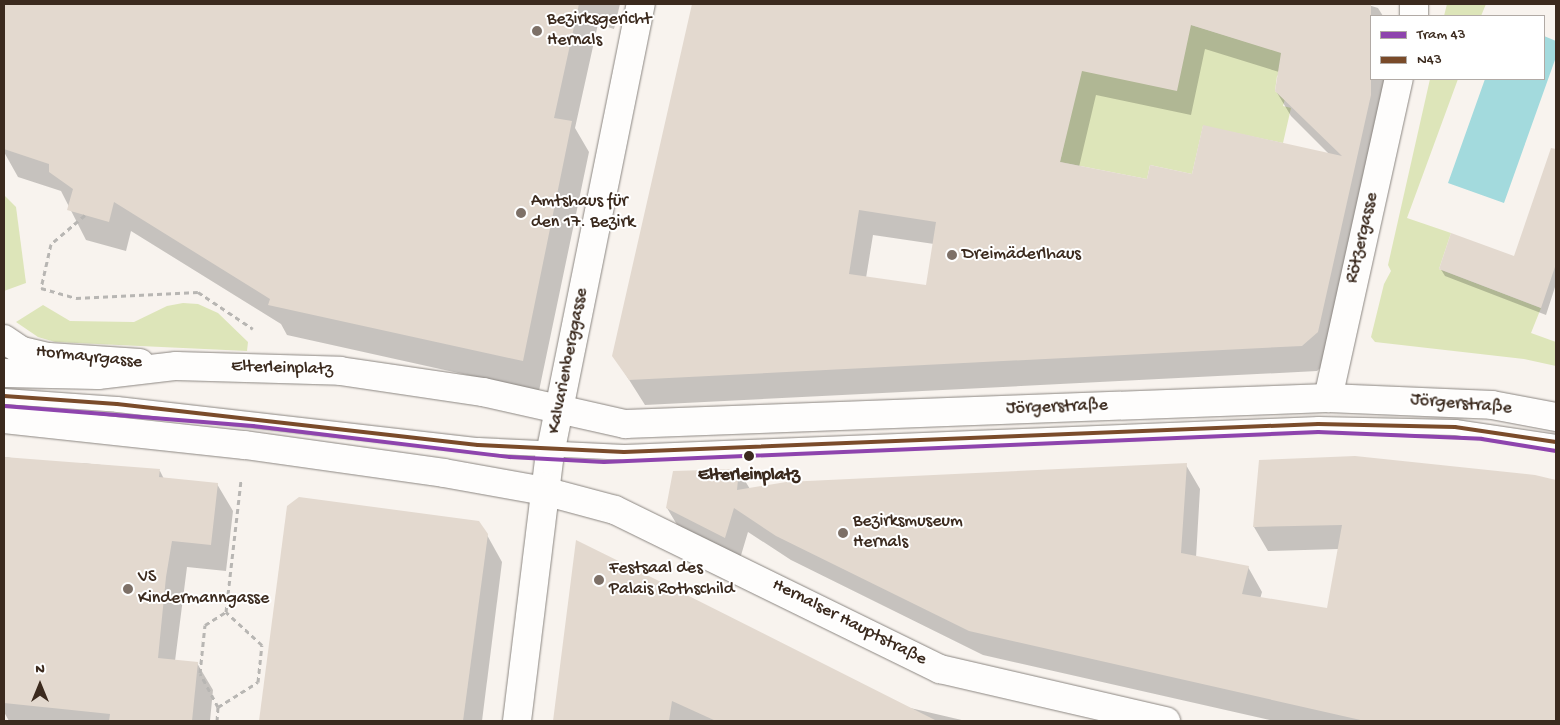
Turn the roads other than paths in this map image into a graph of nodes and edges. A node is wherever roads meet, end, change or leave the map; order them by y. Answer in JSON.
{"nodes":[{"id":1,"x":640,"y":4,"type":"edge"},
{"id":2,"x":1400,"y":80,"type":"edge"},
{"id":3,"x":4,"y":340,"type":"edge"},
{"id":4,"x":176,"y":366,"type":"junction"},
{"id":5,"x":4,"y":373,"type":"edge"},
{"id":6,"x":4,"y":396,"type":"edge"},
{"id":7,"x":1328,"y":398,"type":"junction"},
{"id":8,"x":558,"y":407,"type":"junction"},
{"id":9,"x":1556,"y":418,"type":"edge"},
{"id":10,"x":4,"y":419,"type":"edge"},
{"id":11,"x":1556,"y":442,"type":"edge"},
{"id":12,"x":552,"y":449,"type":"junction"},
{"id":13,"x":544,"y":491,"type":"junction"},
{"id":14,"x":517,"y":721,"type":"edge"},
{"id":15,"x":1166,"y":721,"type":"edge"}],
"edges":[{"from":1,"to":8,"type":"main road","name":"Kalvarienberggasse"},
{"from":2,"to":7,"type":"main road","name":"Rötzergasse"},
{"from":3,"to":4,"type":"main road","name":"Hormayrgasse"},
{"from":4,"to":5,"type":"main road","name":"Elterleinplatz"},
{"from":4,"to":8,"type":"main road","name":"Elterleinplatz"},
{"from":6,"to":12,"type":"lane"},
{"from":7,"to":8,"type":"main road","name":"Jörgerstraße"},
{"from":7,"to":9,"type":"main road","name":"Jörgerstraße"},
{"from":8,"to":12,"type":"main road","name":"Kalvarienberggasse"},
{"from":10,"to":13,"type":"main road"},
{"from":11,"to":12,"type":"lane"},
{"from":12,"to":13,"type":"main road","name":"Kalvarienberggasse"},
{"from":13,"to":14,"type":"main road","name":"Kalvarienberggasse"},
{"from":13,"to":15,"type":"main road","name":"Hernalser Hauptstraße"}]}
